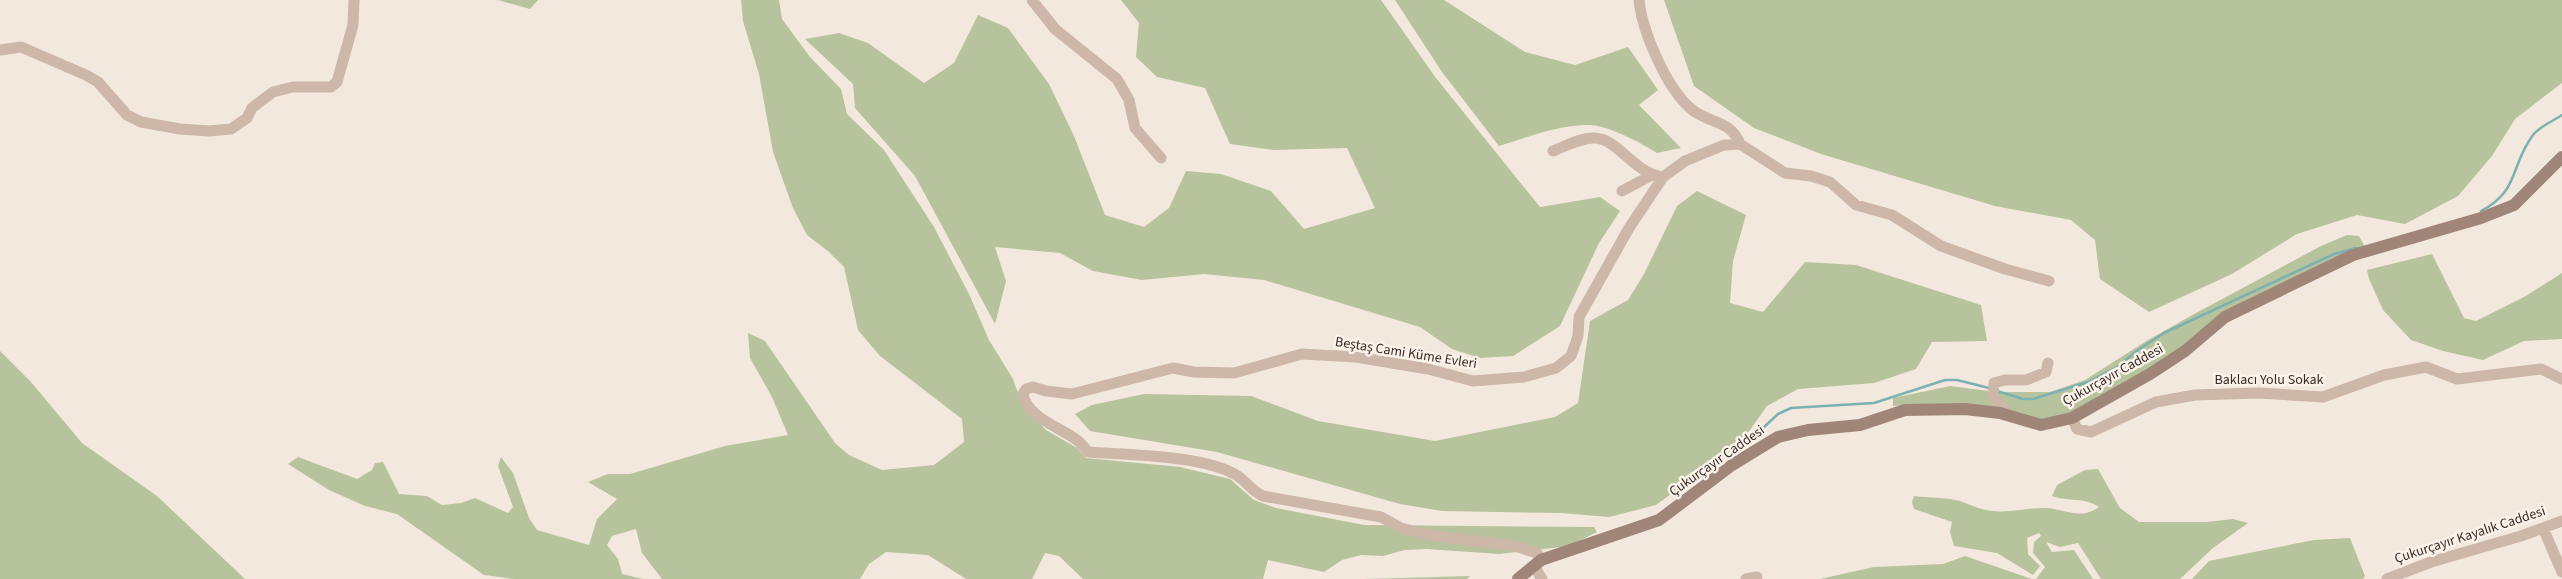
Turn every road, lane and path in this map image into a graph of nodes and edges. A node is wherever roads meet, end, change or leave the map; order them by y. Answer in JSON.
{"nodes":[{"id":1,"x":354,"y":0,"type":"edge"},
{"id":2,"x":1032,"y":0,"type":"edge"},
{"id":3,"x":1639,"y":0,"type":"edge"},
{"id":4,"x":0,"y":50,"type":"edge"},
{"id":5,"x":1740,"y":144,"type":"junction"},
{"id":6,"x":1553,"y":151,"type":"dead end"},
{"id":7,"x":2562,"y":157,"type":"edge"},
{"id":8,"x":1161,"y":158,"type":"dead end"},
{"id":9,"x":1650,"y":176,"type":"junction"},
{"id":10,"x":1663,"y":177,"type":"junction"},
{"id":11,"x":1622,"y":191,"type":"dead end"},
{"id":12,"x":2049,"y":281,"type":"dead end"},
{"id":13,"x":2048,"y":363,"type":"dead end"},
{"id":14,"x":2562,"y":379,"type":"edge"},
{"id":15,"x":2012,"y":417,"type":"junction"},
{"id":16,"x":2072,"y":418,"type":"junction"},
{"id":17,"x":2562,"y":521,"type":"edge"},
{"id":18,"x":2543,"y":528,"type":"junction"},
{"id":19,"x":1537,"y":563,"type":"junction"},
{"id":20,"x":2562,"y":572,"type":"edge"},
{"id":21,"x":1518,"y":579,"type":"edge"},
{"id":22,"x":1542,"y":579,"type":"edge"},
{"id":23,"x":2386,"y":579,"type":"edge"}],
"edges":[{"from":1,"to":4,"type":"street"},
{"from":2,"to":8,"type":"street"},
{"from":3,"to":5,"type":"street"},
{"from":5,"to":10,"type":"street","name":"Beştaş Cami Küme Evleri"},
{"from":5,"to":12,"type":"street"},
{"from":6,"to":9,"type":"street"},
{"from":7,"to":16,"type":"street","name":"Çukurçayır Caddesi"},
{"from":9,"to":10,"type":"street"},
{"from":9,"to":11,"type":"street"},
{"from":10,"to":19,"type":"street","name":"Beştaş Cami Küme Evleri"},
{"from":13,"to":15,"type":"street"},
{"from":14,"to":16,"type":"street","name":"Baklacı Yolu Sokak"},
{"from":15,"to":16,"type":"street","name":"Çukurçayır Caddesi"},
{"from":15,"to":19,"type":"street","name":"Çukurçayır Caddesi"},
{"from":17,"to":18,"type":"street","name":"Çukurçayır Kayalık Caddesi"},
{"from":18,"to":20,"type":"street"},
{"from":18,"to":23,"type":"street","name":"Çukurçayır Kayalık Caddesi"},
{"from":19,"to":21,"type":"street","name":"Çukurçayır Caddesi"},
{"from":19,"to":22,"type":"street"}]}
